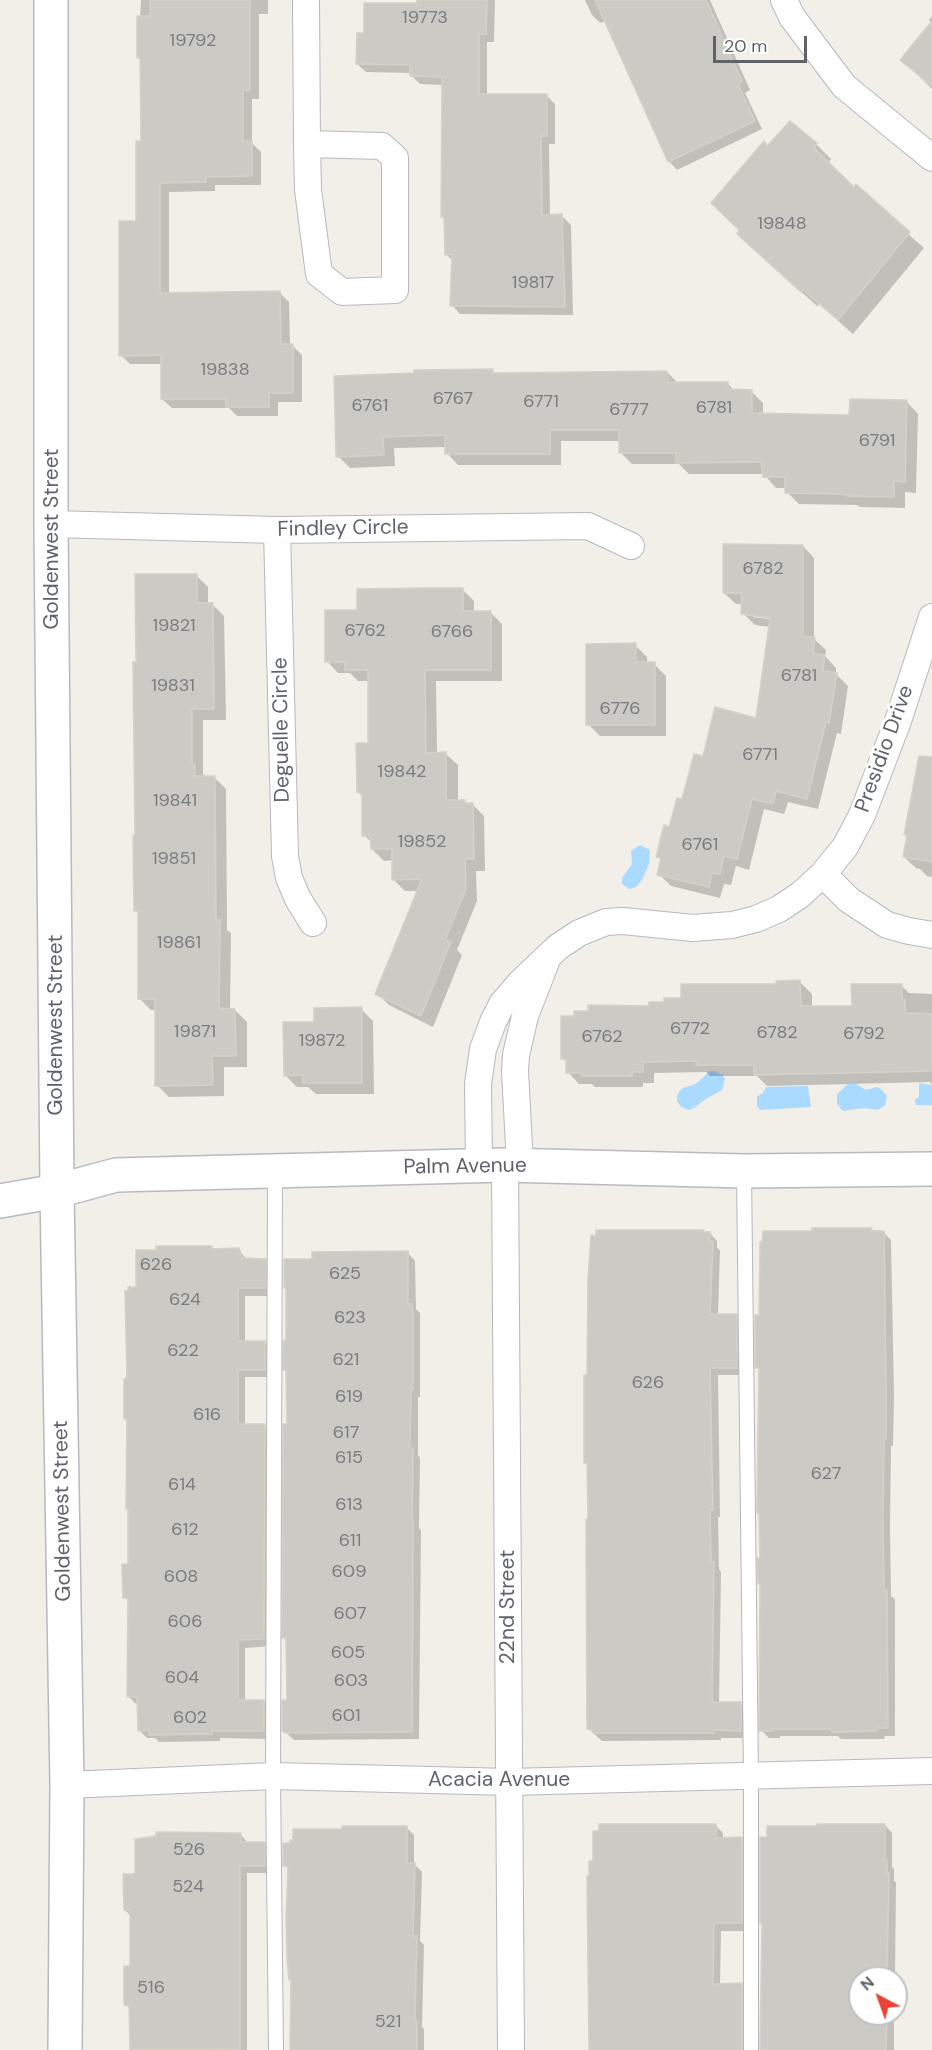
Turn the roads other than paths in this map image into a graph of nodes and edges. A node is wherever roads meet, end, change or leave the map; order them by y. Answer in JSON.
{"nodes":[{"id":1,"x":51,"y":0,"type":"edge"},
{"id":2,"x":306,"y":0,"type":"edge"},
{"id":3,"x":784,"y":0,"type":"edge"},
{"id":4,"x":307,"y":144,"type":"junction"},
{"id":5,"x":932,"y":158,"type":"edge"},
{"id":6,"x":51,"y":524,"type":"junction"},
{"id":7,"x":277,"y":530,"type":"junction"},
{"id":8,"x":631,"y":546,"type":"dead end"},
{"id":9,"x":932,"y":617,"type":"edge"},
{"id":10,"x":823,"y":874,"type":"junction"},
{"id":11,"x":313,"y":922,"type":"dead end"},
{"id":12,"x":932,"y":934,"type":"edge"},
{"id":13,"x":549,"y":956,"type":"junction"},
{"id":14,"x":483,"y":1048,"type":"junction"},
{"id":15,"x":516,"y":1055,"type":"junction"},
{"id":16,"x":501,"y":1165,"type":"junction"},
{"id":17,"x":932,"y":1169,"type":"edge"},
{"id":18,"x":744,"y":1171,"type":"junction"},
{"id":19,"x":275,"y":1172,"type":"junction"},
{"id":20,"x":57,"y":1191,"type":"junction"},
{"id":21,"x":0,"y":1201,"type":"edge"},
{"id":22,"x":932,"y":1770,"type":"edge"},
{"id":23,"x":273,"y":1776,"type":"junction"},
{"id":24,"x":751,"y":1776,"type":"junction"},
{"id":25,"x":509,"y":1782,"type":"junction"},
{"id":26,"x":67,"y":1785,"type":"junction"},
{"id":27,"x":65,"y":2050,"type":"edge"},
{"id":28,"x":276,"y":2050,"type":"edge"},
{"id":29,"x":510,"y":2050,"type":"edge"},
{"id":30,"x":751,"y":2050,"type":"edge"}],
"edges":[{"from":1,"to":6,"type":"main road","name":"Goldenwest Street"},
{"from":2,"to":4,"type":"street"},
{"from":3,"to":5,"type":"street"},
{"from":4,"to":4,"type":"street"},
{"from":6,"to":7,"type":"street","name":"Findley Circle"},
{"from":6,"to":20,"type":"main road","name":"Goldenwest Street"},
{"from":7,"to":8,"type":"street","name":"Findley Circle"},
{"from":7,"to":11,"type":"street","name":"Deguelle Circle"},
{"from":9,"to":10,"type":"street","name":"Presidio Drive"},
{"from":10,"to":12,"type":"street"},
{"from":10,"to":13,"type":"street","name":"Presidio Drive"},
{"from":13,"to":14,"type":"street","name":"Presidio Drive"},
{"from":13,"to":15,"type":"street"},
{"from":14,"to":15,"type":"street"},
{"from":14,"to":16,"type":"street","name":"Presidio Drive"},
{"from":15,"to":16,"type":"street"},
{"from":16,"to":18,"type":"main road","name":"Palm Avenue"},
{"from":16,"to":19,"type":"main road","name":"Palm Avenue"},
{"from":16,"to":25,"type":"street","name":"22nd Street"},
{"from":17,"to":18,"type":"main road","name":"Palm Avenue"},
{"from":18,"to":24,"type":"lane"},
{"from":19,"to":20,"type":"main road","name":"Palm Avenue"},
{"from":19,"to":23,"type":"lane"},
{"from":20,"to":21,"type":"main road","name":"Palm Avenue"},
{"from":20,"to":26,"type":"main road","name":"Goldenwest Street"},
{"from":22,"to":24,"type":"street","name":"Acacia Avenue"},
{"from":23,"to":25,"type":"street","name":"Acacia Avenue"},
{"from":23,"to":26,"type":"street","name":"Acacia Avenue"},
{"from":23,"to":28,"type":"lane"},
{"from":24,"to":25,"type":"street","name":"Acacia Avenue"},
{"from":24,"to":30,"type":"lane"},
{"from":25,"to":29,"type":"street","name":"22nd Street"},
{"from":26,"to":27,"type":"main road","name":"Goldenwest Street"}]}
